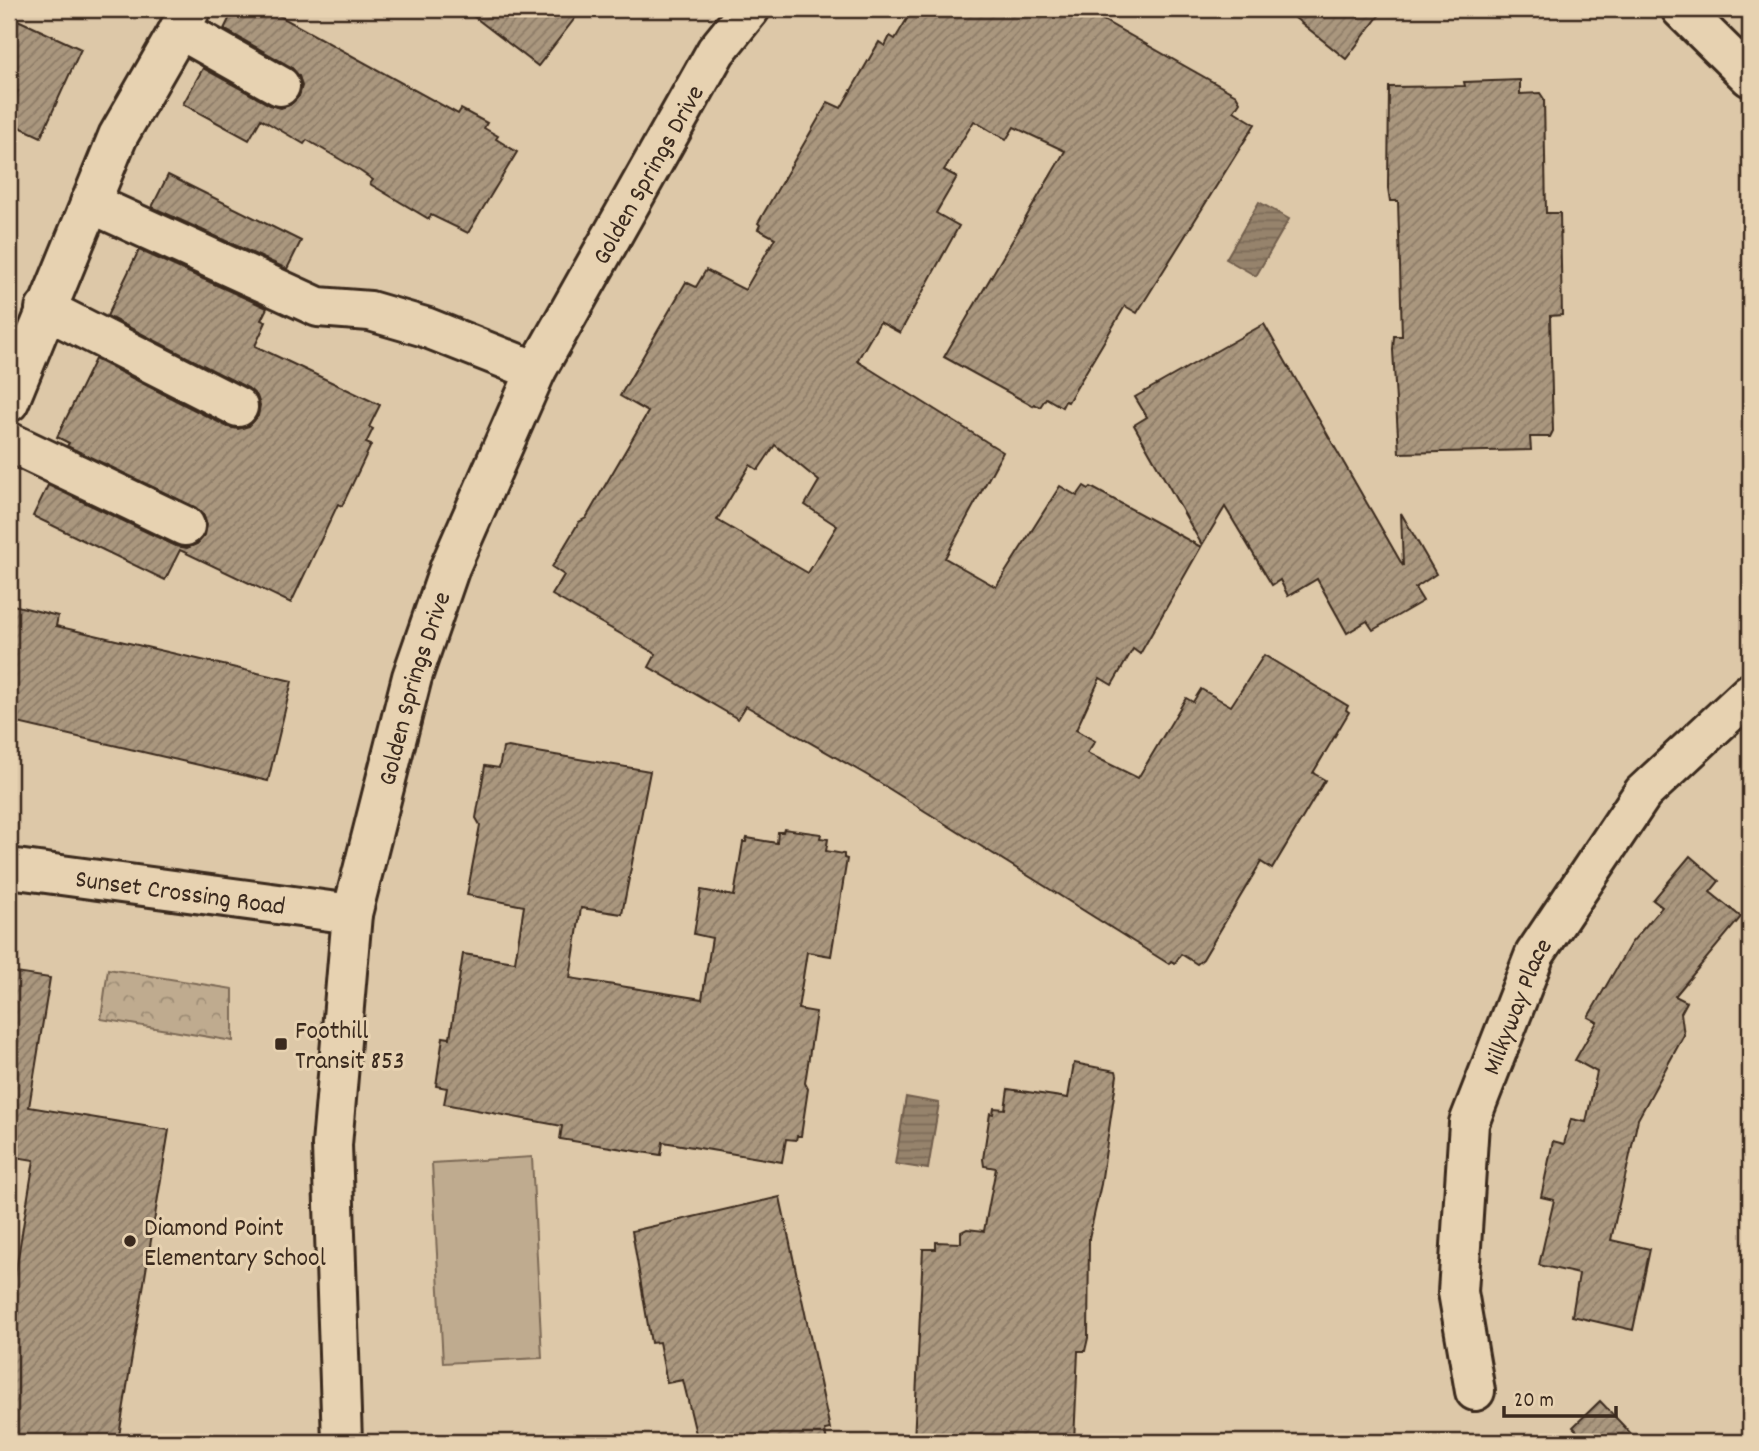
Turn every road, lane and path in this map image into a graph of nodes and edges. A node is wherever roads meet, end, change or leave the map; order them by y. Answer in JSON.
{"nodes":[{"id":1,"x":750,"y":9,"type":"edge"},
{"id":2,"x":1681,"y":9,"type":"edge"},
{"id":3,"x":185,"y":19,"type":"edge"},
{"id":4,"x":1750,"y":77,"type":"edge"},
{"id":5,"x":280,"y":86,"type":"dead end"},
{"id":6,"x":90,"y":203,"type":"junction"},
{"id":7,"x":45,"y":309,"type":"junction"},
{"id":8,"x":536,"y":371,"type":"junction"},
{"id":9,"x":9,"y":402,"type":"edge"},
{"id":10,"x":238,"y":407,"type":"dead end"},
{"id":11,"x":9,"y":442,"type":"edge"},
{"id":12,"x":185,"y":526,"type":"dead end"},
{"id":13,"x":1750,"y":694,"type":"edge"},
{"id":14,"x":9,"y":868,"type":"edge"},
{"id":15,"x":352,"y":914,"type":"junction"},
{"id":16,"x":1475,"y":1391,"type":"dead end"},
{"id":17,"x":342,"y":1442,"type":"edge"}],
"edges":[{"from":1,"to":8,"type":"street","name":"Golden Springs Drive"},
{"from":2,"to":4,"type":"street"},
{"from":3,"to":5,"type":"street"},
{"from":3,"to":6,"type":"street"},
{"from":6,"to":7,"type":"street"},
{"from":6,"to":8,"type":"street"},
{"from":7,"to":9,"type":"street"},
{"from":7,"to":10,"type":"street"},
{"from":8,"to":15,"type":"street","name":"Golden Springs Drive"},
{"from":11,"to":12,"type":"street"},
{"from":13,"to":16,"type":"street","name":"Milkyway Place"},
{"from":14,"to":15,"type":"street","name":"Sunset Crossing Road"},
{"from":15,"to":17,"type":"street","name":"Golden Springs Drive"}]}
